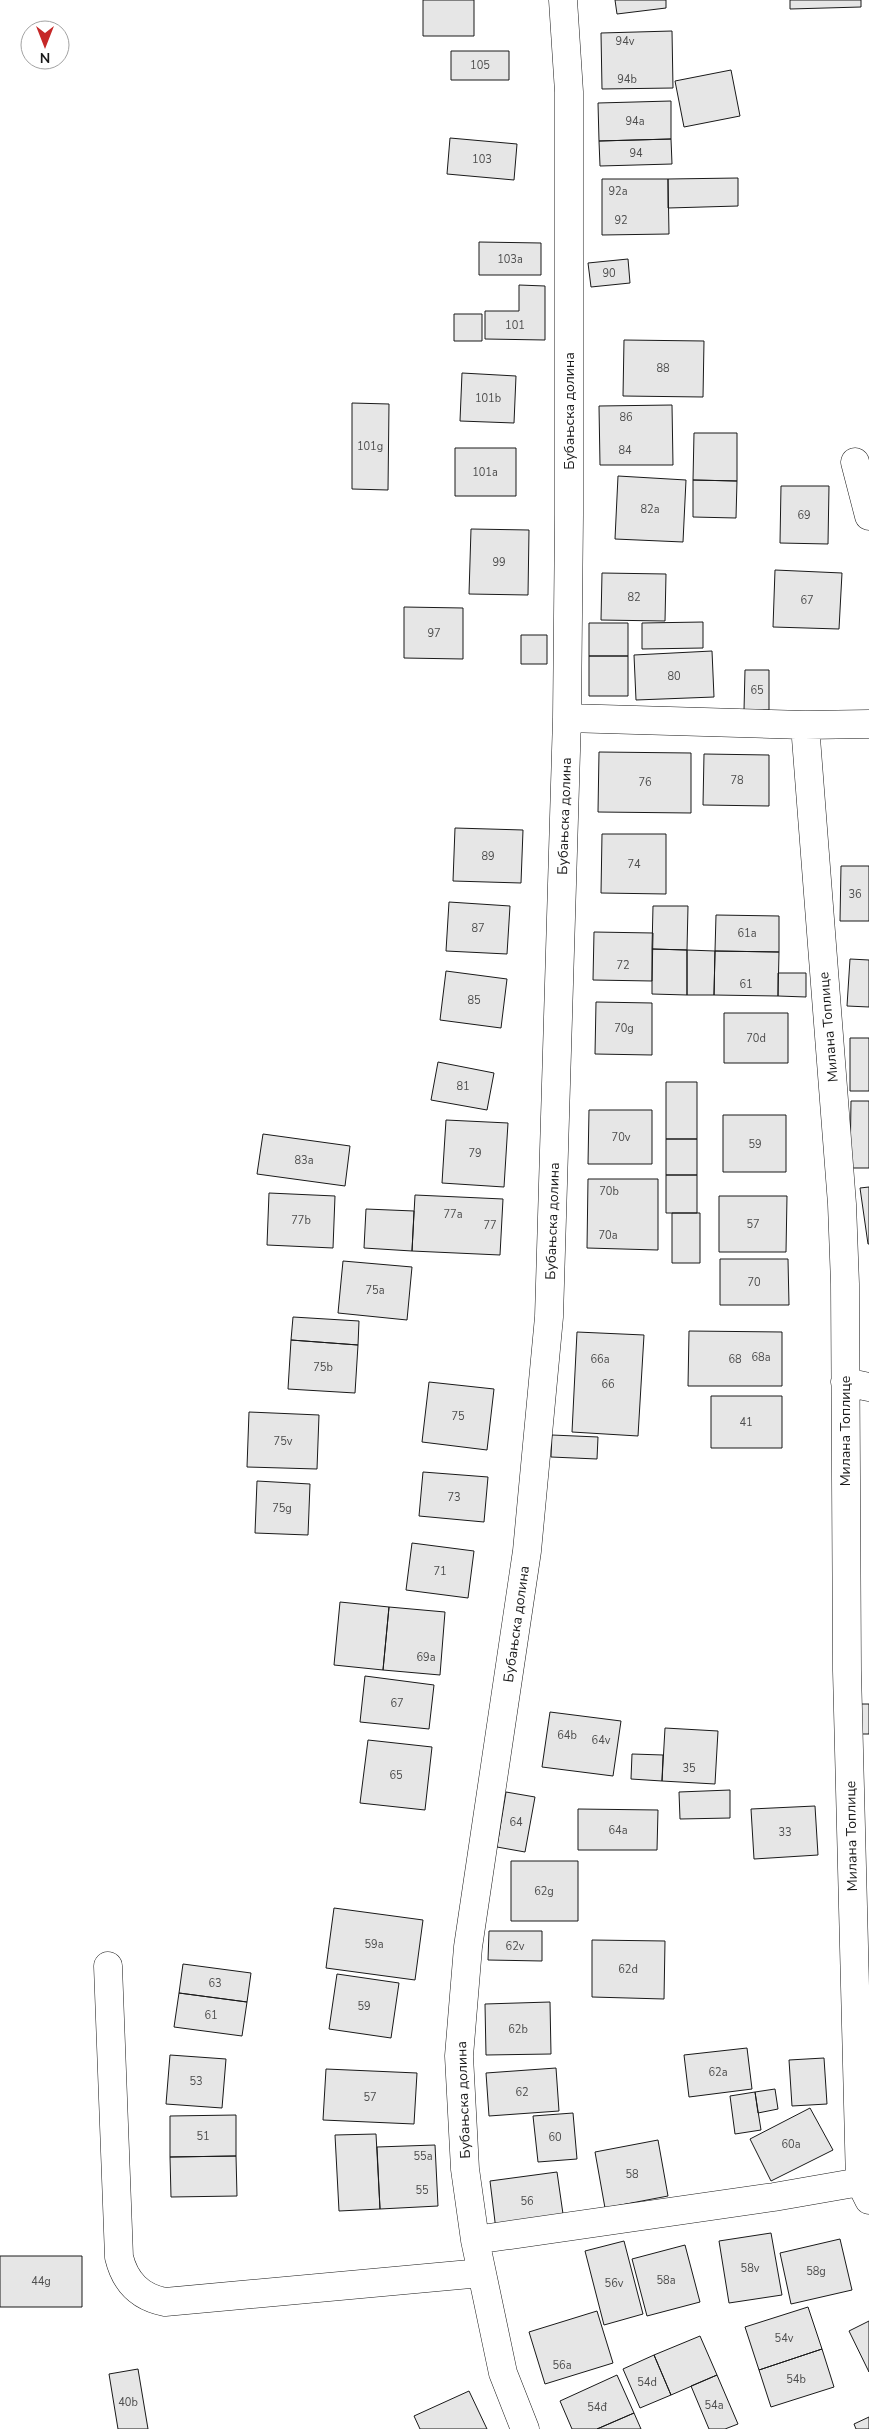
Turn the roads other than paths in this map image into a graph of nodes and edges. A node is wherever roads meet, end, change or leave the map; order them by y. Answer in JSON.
{"nodes":[{"id":1,"x":563,"y":0,"type":"edge"},
{"id":2,"x":855,"y":462,"type":"dead end"},
{"id":3,"x":869,"y":516,"type":"edge"},
{"id":4,"x":567,"y":718,"type":"junction"},
{"id":5,"x":869,"y":724,"type":"edge"},
{"id":6,"x":805,"y":725,"type":"junction"},
{"id":7,"x":857,"y":1385,"type":"edge"},
{"id":8,"x":108,"y":1966,"type":"dead end"},
{"id":9,"x":864,"y":2191,"type":"edge"},
{"id":10,"x":475,"y":2240,"type":"junction"},
{"id":11,"x":482,"y":2273,"type":"junction"},
{"id":12,"x":525,"y":2429,"type":"edge"}],
"edges":[{"from":1,"to":4,"type":"street","name":"Бубањска долина"},
{"from":2,"to":3,"type":"street"},
{"from":4,"to":6,"type":"street"},
{"from":4,"to":10,"type":"street","name":"Бубањска долина"},
{"from":5,"to":6,"type":"street"},
{"from":6,"to":7,"type":"street","name":"Милана Топлице"},
{"from":7,"to":9,"type":"street","name":"Милана Топлице"},
{"from":8,"to":11,"type":"street"},
{"from":9,"to":10,"type":"street"},
{"from":10,"to":11,"type":"street","name":"Бубањска долина"},
{"from":11,"to":12,"type":"street","name":"Бубањска долина"}]}
